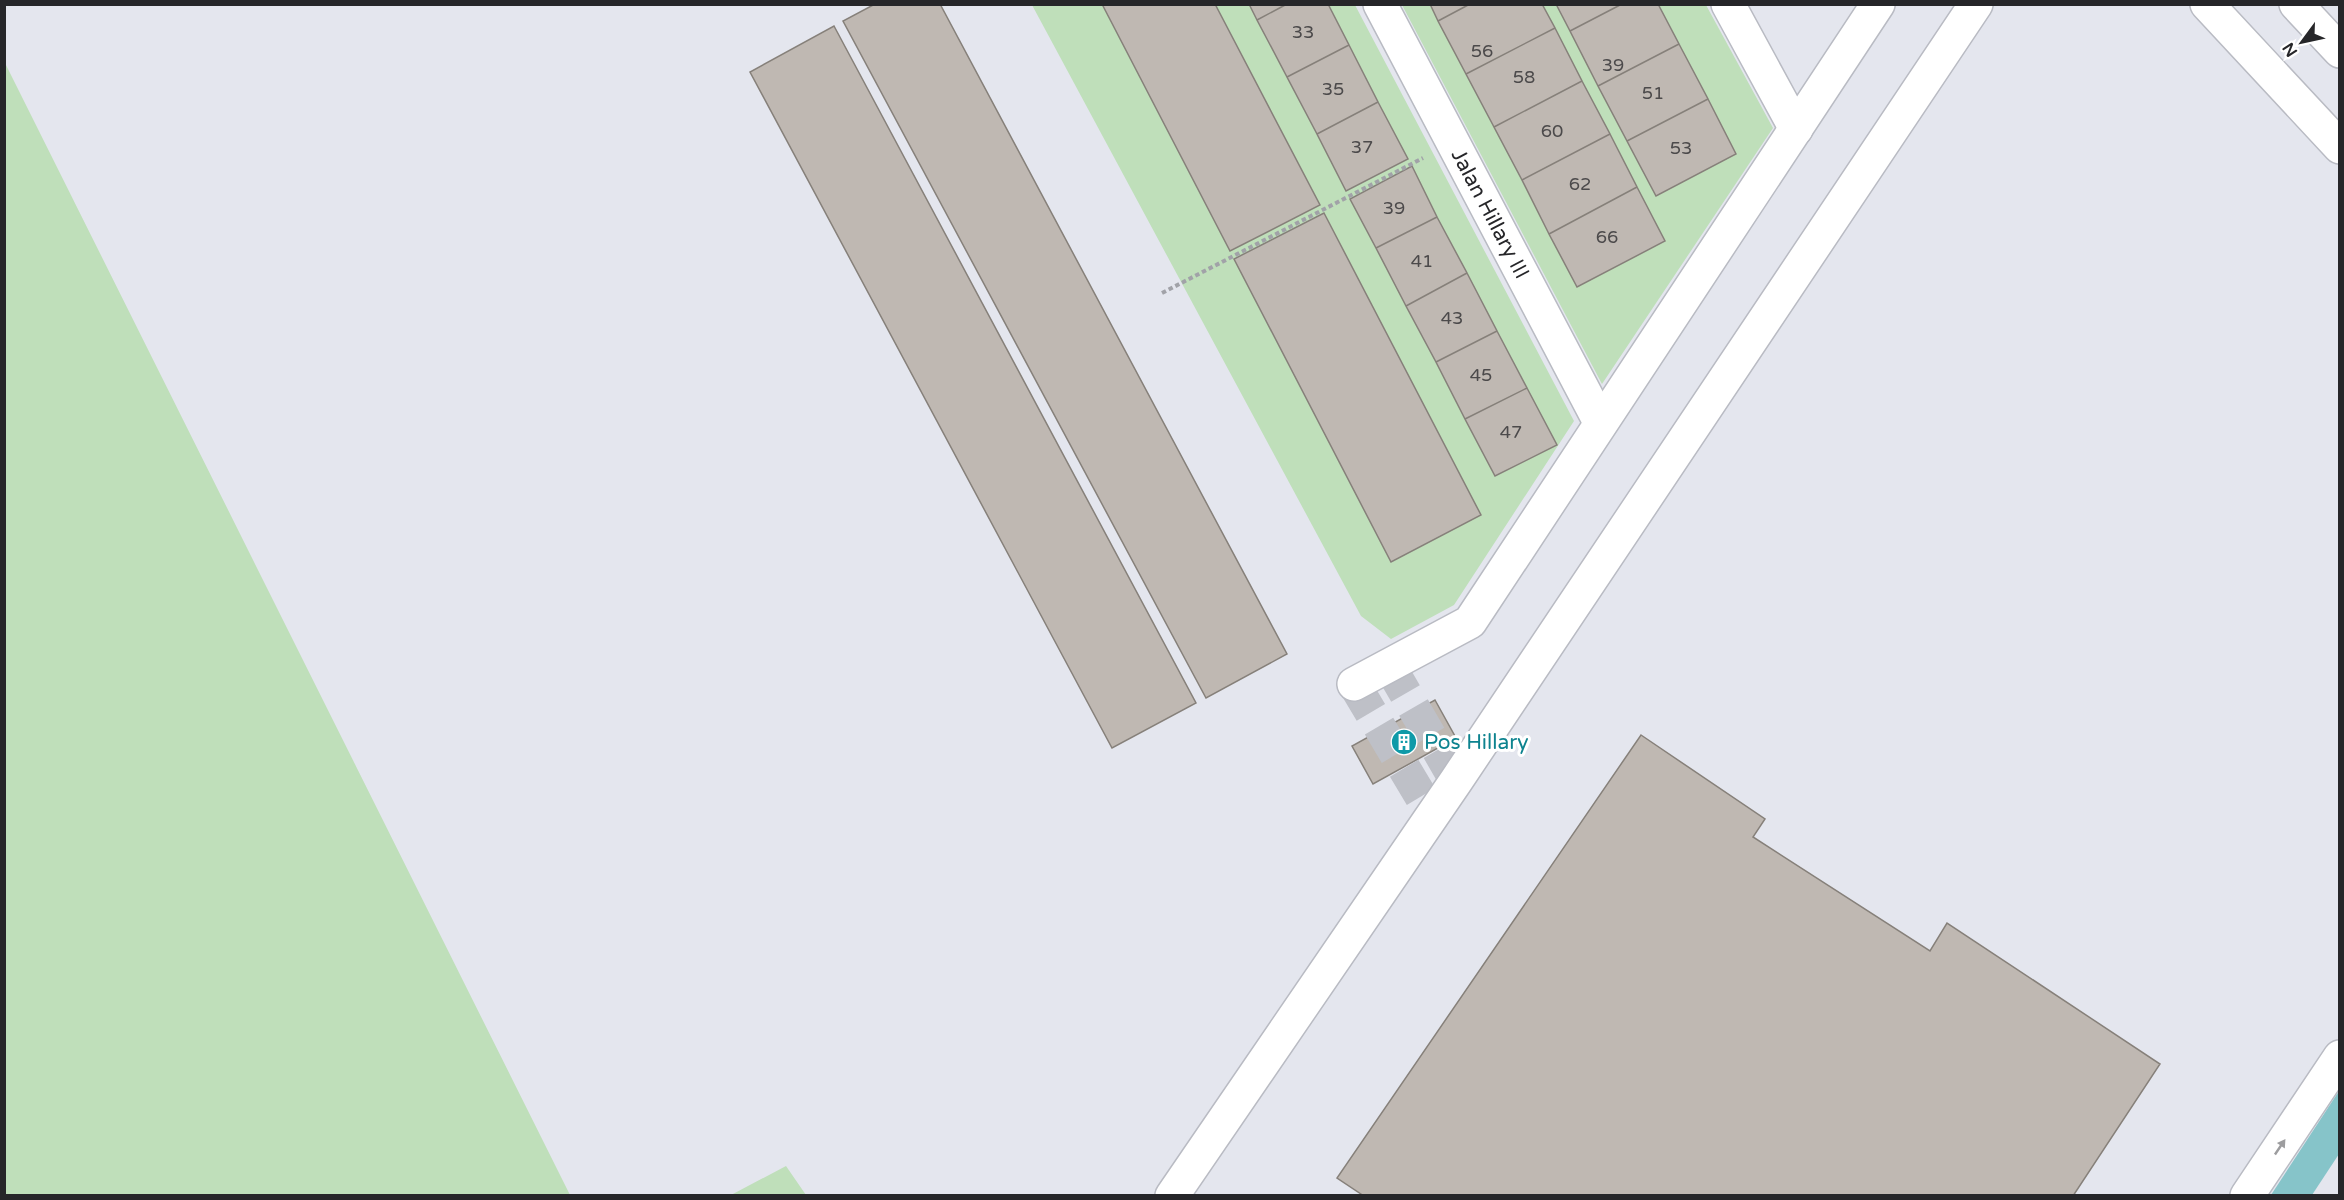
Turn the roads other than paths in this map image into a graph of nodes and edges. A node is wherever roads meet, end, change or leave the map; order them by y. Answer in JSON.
{"nodes":[{"id":1,"x":1380,"y":4,"type":"edge"},
{"id":2,"x":1728,"y":4,"type":"edge"},
{"id":3,"x":1878,"y":4,"type":"edge"},
{"id":4,"x":1976,"y":4,"type":"edge"},
{"id":5,"x":2207,"y":4,"type":"edge"},
{"id":6,"x":2296,"y":4,"type":"edge"},
{"id":7,"x":2340,"y":51,"type":"edge"},
{"id":8,"x":1796,"y":129,"type":"junction"},
{"id":9,"x":2340,"y":147,"type":"edge"},
{"id":10,"x":1600,"y":422,"type":"junction"},
{"id":11,"x":1354,"y":684,"type":"dead end"},
{"id":12,"x":2340,"y":1057,"type":"edge"},
{"id":13,"x":1172,"y":1196,"type":"edge"},
{"id":14,"x":2247,"y":1196,"type":"edge"}],
"edges":[{"from":1,"to":10,"type":"street","name":"Jalan Hillary III"},
{"from":2,"to":8,"type":"street"},
{"from":3,"to":8,"type":"street"},
{"from":4,"to":13,"type":"street"},
{"from":5,"to":9,"type":"street"},
{"from":6,"to":7,"type":"street"},
{"from":8,"to":10,"type":"street"},
{"from":10,"to":11,"type":"street"},
{"from":14,"to":12,"type":"street","one_way":true}]}
